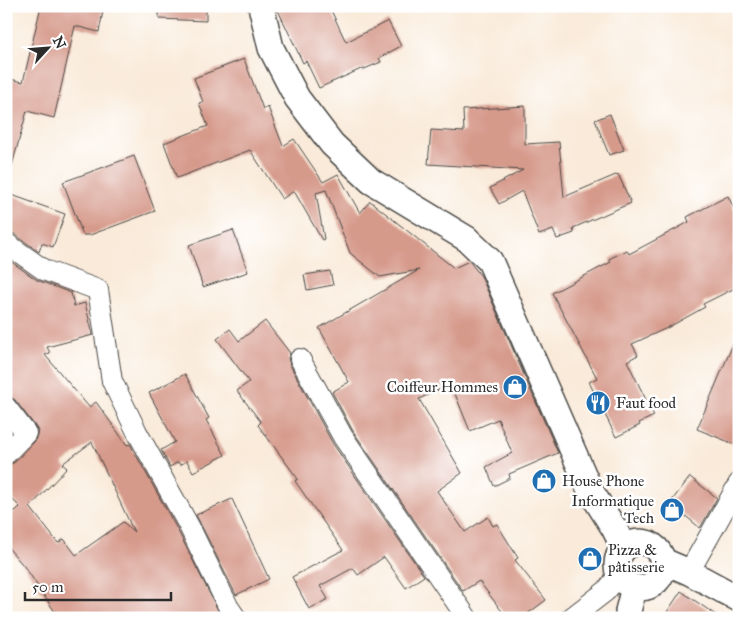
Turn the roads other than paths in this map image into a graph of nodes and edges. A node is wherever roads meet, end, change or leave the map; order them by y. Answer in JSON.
{"nodes":[{"id":1,"x":261,"y":6,"type":"edge"},
{"id":2,"x":6,"y":243,"type":"edge"},
{"id":3,"x":300,"y":359,"type":"dead end"},
{"id":4,"x":6,"y":407,"type":"edge"},
{"id":5,"x":6,"y":454,"type":"edge"},
{"id":6,"x":739,"y":483,"type":"edge"},
{"id":7,"x":624,"y":548,"type":"junction"},
{"id":8,"x":663,"y":561,"type":"junction"},
{"id":9,"x":689,"y":572,"type":"junction"},
{"id":10,"x":627,"y":582,"type":"junction"},
{"id":11,"x":739,"y":599,"type":"edge"},
{"id":12,"x":236,"y":618,"type":"edge"},
{"id":13,"x":467,"y":618,"type":"edge"},
{"id":14,"x":571,"y":618,"type":"edge"},
{"id":15,"x":629,"y":618,"type":"edge"}],
"edges":[{"from":1,"to":7,"type":"street"},
{"from":2,"to":12,"type":"street"},
{"from":3,"to":13,"type":"street"},
{"from":4,"to":5,"type":"street"},
{"from":6,"to":9,"type":"street"},
{"from":7,"to":8,"type":"street"},
{"from":7,"to":10,"type":"street"},
{"from":8,"to":9,"type":"street"},
{"from":8,"to":10,"type":"street"},
{"from":9,"to":11,"type":"street"},
{"from":10,"to":14,"type":"street"},
{"from":10,"to":15,"type":"street"}]}
